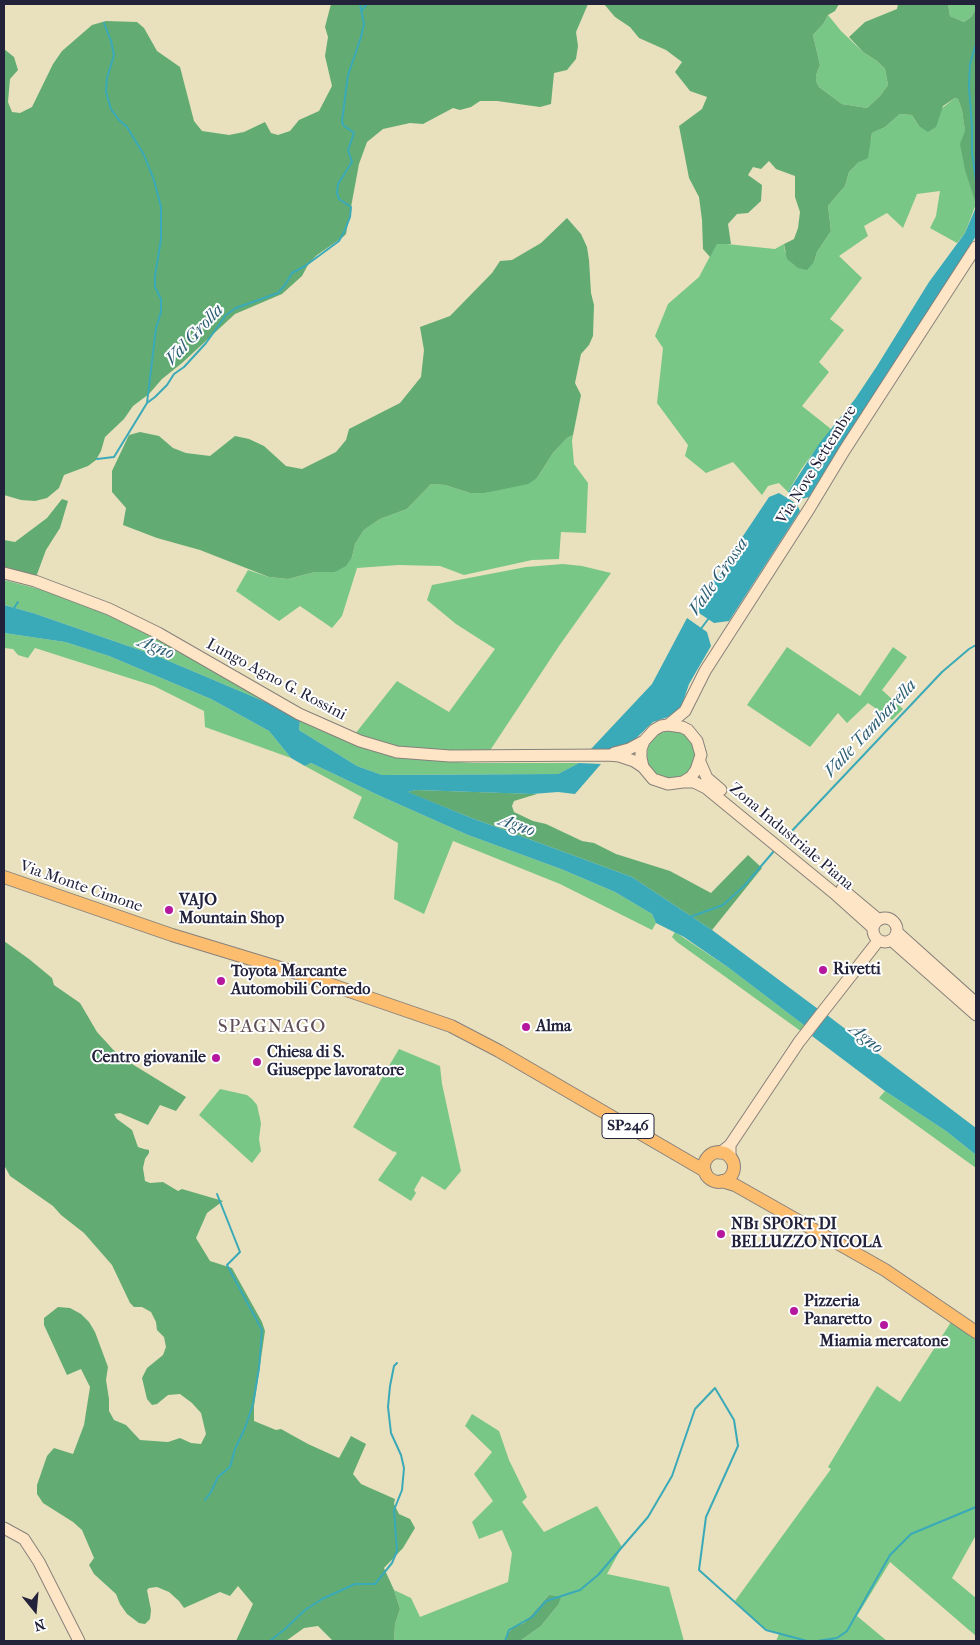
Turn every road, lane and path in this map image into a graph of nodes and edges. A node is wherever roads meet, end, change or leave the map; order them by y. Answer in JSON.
{"nodes":[{"id":1,"x":976,"y":248,"type":"edge"},
{"id":2,"x":4,"y":573,"type":"edge"},
{"id":3,"x":690,"y":703,"type":"junction"},
{"id":4,"x":668,"y":725,"type":"junction"},
{"id":5,"x":693,"y":735,"type":"junction"},
{"id":6,"x":644,"y":740,"type":"junction"},
{"id":7,"x":608,"y":754,"type":"junction"},
{"id":8,"x":700,"y":762,"type":"junction"},
{"id":9,"x":643,"y":767,"type":"junction"},
{"id":10,"x":683,"y":782,"type":"junction"},
{"id":11,"x":4,"y":877,"type":"edge"},
{"id":12,"x":876,"y":924,"type":"junction"},
{"id":13,"x":894,"y":936,"type":"junction"},
{"id":14,"x":878,"y":940,"type":"junction"},
{"id":15,"x":976,"y":1003,"type":"edge"},
{"id":16,"x":976,"y":1015,"type":"edge"},
{"id":17,"x":727,"y":1152,"type":"junction"},
{"id":18,"x":706,"y":1166,"type":"junction"},
{"id":19,"x":730,"y":1180,"type":"junction"},
{"id":20,"x":976,"y":1332,"type":"edge"},
{"id":21,"x":4,"y":1528,"type":"edge"},
{"id":22,"x":79,"y":1641,"type":"edge"}],
"edges":[{"from":1,"to":3,"type":"main road","name":"Via Nove Settembre"},
{"from":2,"to":7,"type":"main road","name":"Lungo Agno G. Rossini"},
{"from":3,"to":4,"type":"main road"},
{"from":3,"to":5,"type":"main road","name":"Zona Industriale Piana"},
{"from":4,"to":5,"type":"main road"},
{"from":4,"to":6,"type":"main road"},
{"from":5,"to":8,"type":"main road","name":"Zona Industriale Piana"},
{"from":6,"to":7,"type":"main road"},
{"from":6,"to":9,"type":"main road"},
{"from":7,"to":9,"type":"main road","name":"Zona Industriale Piana"},
{"from":8,"to":10,"type":"main road"},
{"from":8,"to":12,"type":"main road","name":"Zona Industriale Piana"},
{"from":9,"to":10,"type":"main road","name":"Zona Industriale Piana"},
{"from":10,"to":12,"type":"main road","name":"Zona Industriale Piana"},
{"from":11,"to":18,"type":"main road","name":"Via Monte Cimone","number":"SP246"},
{"from":12,"to":13,"type":"main road","name":"Zona Industriale Piana"},
{"from":12,"to":14,"type":"main road","name":"Zona Industriale Piana"},
{"from":13,"to":14,"type":"main road"},
{"from":13,"to":15,"type":"main road","name":"Zona Industriale Piana"},
{"from":13,"to":16,"type":"main road","name":"Zona Industriale Piana"},
{"from":14,"to":17,"type":"main road"},
{"from":17,"to":18,"type":"main road"},
{"from":17,"to":19,"type":"main road"},
{"from":18,"to":19,"type":"main road"},
{"from":19,"to":20,"type":"main road"},
{"from":21,"to":22,"type":"main road"}]}
